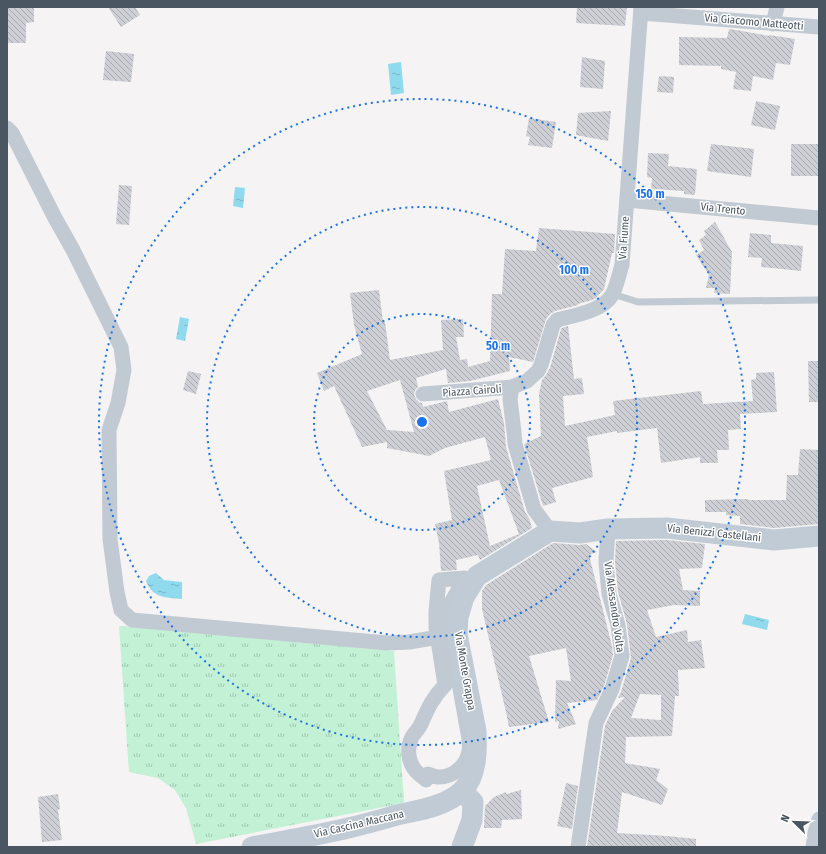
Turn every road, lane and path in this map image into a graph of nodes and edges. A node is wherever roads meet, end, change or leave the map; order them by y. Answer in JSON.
{"nodes":[{"id":1,"x":776,"y":7,"type":"edge"},
{"id":2,"x":641,"y":10,"type":"edge"},
{"id":3,"x":773,"y":24,"type":"junction"},
{"id":4,"x":819,"y":27,"type":"edge"},
{"id":5,"x":7,"y":128,"type":"edge"},
{"id":6,"x":627,"y":200,"type":"junction"},
{"id":7,"x":819,"y":218,"type":"edge"},
{"id":8,"x":613,"y":294,"type":"junction"},
{"id":9,"x":819,"y":300,"type":"edge"},
{"id":10,"x":512,"y":388,"type":"junction"},
{"id":11,"x":423,"y":394,"type":"dead end"},
{"id":12,"x":608,"y":530,"type":"junction"},
{"id":13,"x":550,"y":532,"type":"junction"},
{"id":14,"x":819,"y":536,"type":"edge"},
{"id":15,"x":448,"y":636,"type":"junction"},
{"id":16,"x":462,"y":791,"type":"junction"},
{"id":17,"x":819,"y":819,"type":"edge"},
{"id":18,"x":252,"y":847,"type":"edge"},
{"id":19,"x":462,"y":847,"type":"edge"},
{"id":20,"x":578,"y":847,"type":"edge"},
{"id":21,"x":813,"y":847,"type":"edge"}],
"edges":[{"from":1,"to":3,"type":"street"},
{"from":2,"to":3,"type":"street","name":"Via Giacomo Matteotti"},
{"from":2,"to":6,"type":"street","name":"Via Fiume"},
{"from":3,"to":4,"type":"street","name":"Via Giacomo Matteotti"},
{"from":5,"to":15,"type":"street"},
{"from":6,"to":7,"type":"street","name":"Via Trento"},
{"from":6,"to":8,"type":"street","name":"Via Fiume"},
{"from":8,"to":9,"type":"lane"},
{"from":8,"to":10,"type":"street","name":"Via Fiume"},
{"from":10,"to":11,"type":"street","name":"Piazza Cairoli"},
{"from":10,"to":13,"type":"street","name":"Piazza Cairoli"},
{"from":12,"to":13,"type":"street"},
{"from":12,"to":14,"type":"street","name":"Via Benizzi Castellani"},
{"from":12,"to":20,"type":"street","name":"Via Alessandro Volta"},
{"from":13,"to":15,"type":"street","name":"Via Monte Grappa"},
{"from":15,"to":15,"type":"street"},
{"from":15,"to":16,"type":"street","name":"Via Monte Grappa"},
{"from":16,"to":18,"type":"street","name":"Via Cascina Maccana"},
{"from":16,"to":19,"type":"street"},
{"from":17,"to":21,"type":"street"}]}
